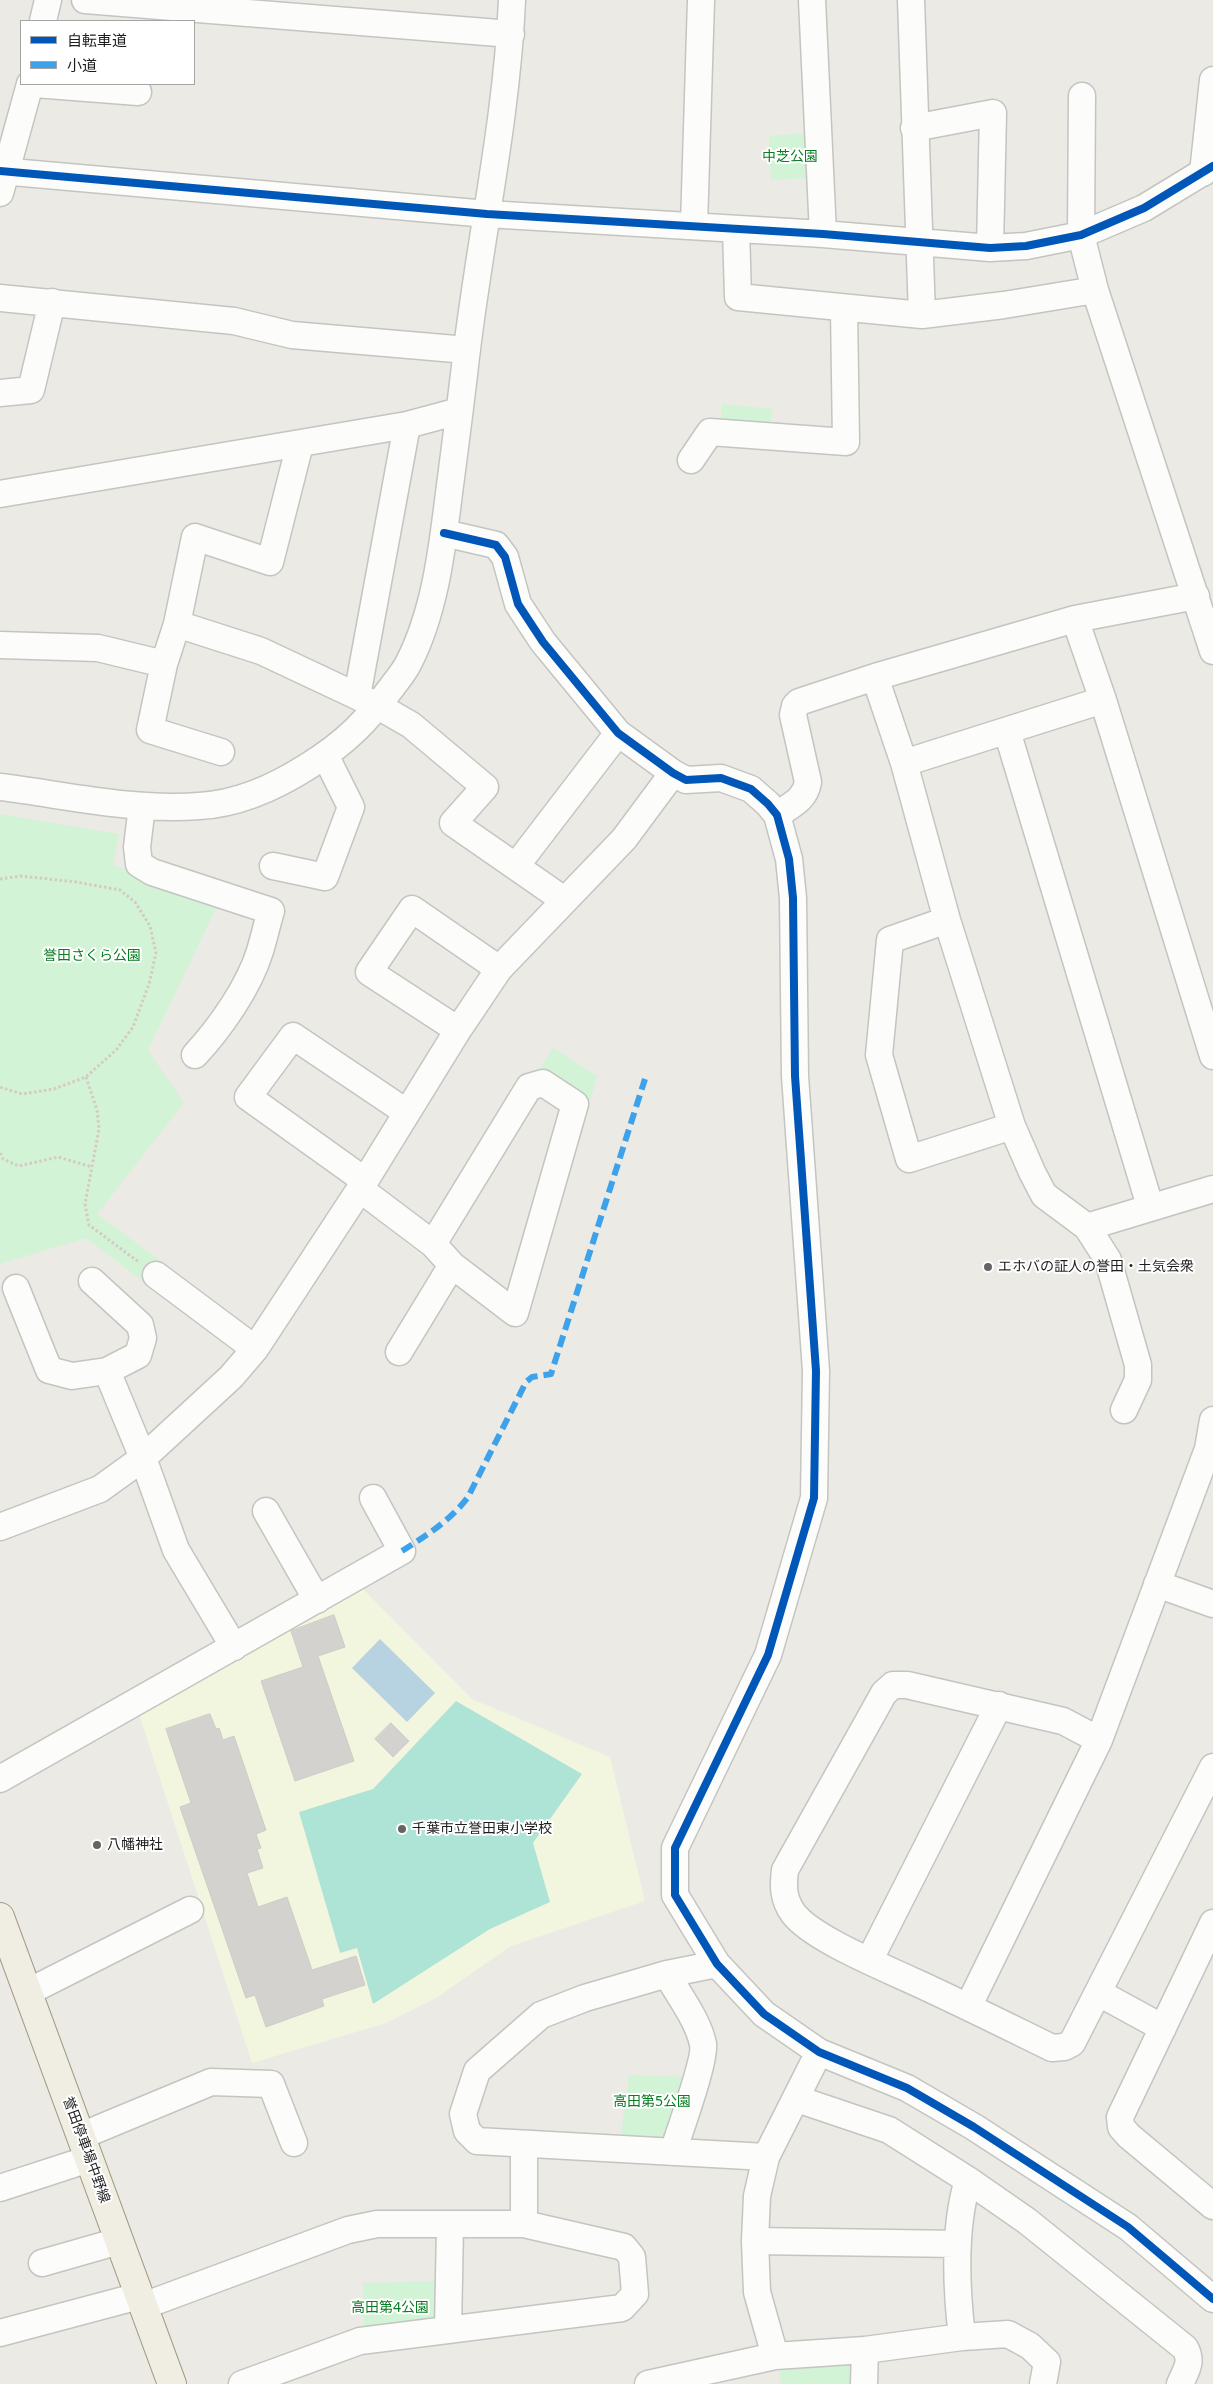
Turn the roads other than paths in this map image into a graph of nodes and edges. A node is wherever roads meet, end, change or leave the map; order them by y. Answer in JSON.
{"nodes":[{"id":1,"x":48,"y":0,"type":"edge"},
{"id":2,"x":85,"y":0,"type":"edge"},
{"id":3,"x":512,"y":0,"type":"edge"},
{"id":4,"x":701,"y":0,"type":"edge"},
{"id":5,"x":812,"y":0,"type":"edge"},
{"id":6,"x":911,"y":0,"type":"edge"},
{"id":7,"x":43,"y":20,"type":"edge"},
{"id":8,"x":511,"y":34,"type":"junction"},
{"id":9,"x":1213,"y":80,"type":"edge"},
{"id":10,"x":30,"y":85,"type":"edge"},
{"id":11,"x":47,"y":85,"type":"edge"},
{"id":12,"x":138,"y":92,"type":"dead end"},
{"id":13,"x":1082,"y":96,"type":"dead end"},
{"id":14,"x":914,"y":128,"type":"junction"},
{"id":15,"x":1208,"y":169,"type":"edge"},
{"id":16,"x":2,"y":178,"type":"edge"},
{"id":17,"x":488,"y":214,"type":"junction"},
{"id":18,"x":694,"y":225,"type":"junction"},
{"id":19,"x":736,"y":229,"type":"junction"},
{"id":20,"x":823,"y":234,"type":"junction"},
{"id":21,"x":1081,"y":236,"type":"junction"},
{"id":22,"x":918,"y":242,"type":"junction"},
{"id":23,"x":990,"y":248,"type":"junction"},
{"id":24,"x":1094,"y":290,"type":"junction"},
{"id":25,"x":0,"y":298,"type":"edge"},
{"id":26,"x":52,"y":302,"type":"junction"},
{"id":27,"x":844,"y":309,"type":"junction"},
{"id":28,"x":922,"y":314,"type":"junction"},
{"id":29,"x":467,"y":350,"type":"junction"},
{"id":30,"x":0,"y":393,"type":"edge"},
{"id":31,"x":460,"y":411,"type":"junction"},
{"id":32,"x":407,"y":425,"type":"junction"},
{"id":33,"x":300,"y":444,"type":"junction"},
{"id":34,"x":691,"y":460,"type":"dead end"},
{"id":35,"x":0,"y":494,"type":"edge"},
{"id":36,"x":444,"y":533,"type":"junction"},
{"id":37,"x":1196,"y":596,"type":"junction"},
{"id":38,"x":1075,"y":619,"type":"junction"},
{"id":39,"x":177,"y":624,"type":"junction"},
{"id":40,"x":0,"y":645,"type":"edge"},
{"id":41,"x":1213,"y":652,"type":"edge"},
{"id":42,"x":164,"y":664,"type":"junction"},
{"id":43,"x":875,"y":678,"type":"junction"},
{"id":44,"x":1103,"y":700,"type":"junction"},
{"id":45,"x":367,"y":701,"type":"junction"},
{"id":46,"x":1007,"y":730,"type":"junction"},
{"id":47,"x":618,"y":733,"type":"junction"},
{"id":48,"x":221,"y":752,"type":"dead end"},
{"id":49,"x":325,"y":755,"type":"junction"},
{"id":50,"x":904,"y":763,"type":"junction"},
{"id":51,"x":673,"y":773,"type":"junction"},
{"id":52,"x":0,"y":787,"type":"edge"},
{"id":53,"x":142,"y":806,"type":"junction"},
{"id":54,"x":777,"y":815,"type":"junction"},
{"id":55,"x":273,"y":866,"type":"dead end"},
{"id":56,"x":516,"y":866,"type":"junction"},
{"id":57,"x":564,"y":900,"type":"junction"},
{"id":58,"x":947,"y":920,"type":"junction"},
{"id":59,"x":499,"y":968,"type":"junction"},
{"id":60,"x":458,"y":1030,"type":"junction"},
{"id":61,"x":195,"y":1055,"type":"dead end"},
{"id":62,"x":1213,"y":1056,"type":"edge"},
{"id":63,"x":406,"y":1112,"type":"junction"},
{"id":64,"x":1012,"y":1126,"type":"junction"},
{"id":65,"x":362,"y":1184,"type":"junction"},
{"id":66,"x":1213,"y":1189,"type":"edge"},
{"id":67,"x":1150,"y":1206,"type":"junction"},
{"id":68,"x":1086,"y":1227,"type":"junction"},
{"id":69,"x":433,"y":1244,"type":"junction"},
{"id":70,"x":452,"y":1265,"type":"junction"},
{"id":71,"x":156,"y":1275,"type":"road end"},
{"id":72,"x":92,"y":1281,"type":"dead end"},
{"id":73,"x":16,"y":1288,"type":"dead end"},
{"id":74,"x":255,"y":1349,"type":"junction"},
{"id":75,"x":400,"y":1352,"type":"dead end"},
{"id":76,"x":107,"y":1371,"type":"junction"},
{"id":77,"x":1124,"y":1410,"type":"dead end"},
{"id":78,"x":1213,"y":1420,"type":"edge"},
{"id":79,"x":143,"y":1458,"type":"junction"},
{"id":80,"x":373,"y":1498,"type":"dead end"},
{"id":81,"x":266,"y":1512,"type":"dead end"},
{"id":82,"x":0,"y":1527,"type":"edge"},
{"id":83,"x":1157,"y":1584,"type":"junction"},
{"id":84,"x":317,"y":1600,"type":"junction"},
{"id":85,"x":1213,"y":1604,"type":"edge"},
{"id":86,"x":234,"y":1647,"type":"junction"},
{"id":87,"x":999,"y":1705,"type":"junction"},
{"id":88,"x":1099,"y":1740,"type":"junction"},
{"id":89,"x":0,"y":1779,"type":"edge"},
{"id":90,"x":1210,"y":1780,"type":"edge"},
{"id":91,"x":190,"y":1910,"type":"dead end"},
{"id":92,"x":0,"y":1917,"type":"edge"},
{"id":93,"x":1213,"y":1924,"type":"edge"},
{"id":94,"x":869,"y":1961,"type":"junction"},
{"id":95,"x":717,"y":1964,"type":"junction"},
{"id":96,"x":668,"y":1974,"type":"junction"},
{"id":97,"x":28,"y":1992,"type":"junction"},
{"id":98,"x":1099,"y":1993,"type":"junction"},
{"id":99,"x":968,"y":2007,"type":"junction"},
{"id":100,"x":1163,"y":2028,"type":"junction"},
{"id":101,"x":819,"y":2052,"type":"junction"},
{"id":102,"x":797,"y":2099,"type":"junction"},
{"id":103,"x":294,"y":2143,"type":"dead end"},
{"id":104,"x":524,"y":2144,"type":"junction"},
{"id":105,"x":85,"y":2147,"type":"junction"},
{"id":106,"x":673,"y":2152,"type":"junction"},
{"id":107,"x":766,"y":2157,"type":"junction"},
{"id":108,"x":968,"y":2180,"type":"junction"},
{"id":109,"x":0,"y":2188,"type":"edge"},
{"id":110,"x":1211,"y":2200,"type":"edge"},
{"id":111,"x":524,"y":2224,"type":"junction"},
{"id":112,"x":450,"y":2226,"type":"junction"},
{"id":113,"x":119,"y":2241,"type":"junction"},
{"id":114,"x":755,"y":2241,"type":"junction"},
{"id":115,"x":958,"y":2244,"type":"junction"},
{"id":116,"x":42,"y":2263,"type":"dead end"},
{"id":117,"x":1213,"y":2299,"type":"edge"},
{"id":118,"x":141,"y":2301,"type":"junction"},
{"id":119,"x":448,"y":2330,"type":"junction"},
{"id":120,"x":0,"y":2333,"type":"edge"},
{"id":121,"x":962,"y":2337,"type":"junction"},
{"id":122,"x":864,"y":2350,"type":"junction"},
{"id":123,"x":775,"y":2356,"type":"junction"},
{"id":124,"x":690,"y":2379,"type":"edge"},
{"id":125,"x":172,"y":2384,"type":"edge"},
{"id":126,"x":242,"y":2384,"type":"edge"},
{"id":127,"x":648,"y":2384,"type":"edge"},
{"id":128,"x":864,"y":2384,"type":"edge"},
{"id":129,"x":1043,"y":2384,"type":"edge"},
{"id":130,"x":1180,"y":2384,"type":"edge"}],
"edges":[{"from":1,"to":7,"type":"street"},
{"from":2,"to":8,"type":"street"},
{"from":3,"to":8,"type":"street"},
{"from":4,"to":18,"type":"street"},
{"from":5,"to":20,"type":"street"},
{"from":6,"to":14,"type":"street"},
{"from":8,"to":17,"type":"street"},
{"from":9,"to":15,"type":"street"},
{"from":10,"to":16,"type":"street"},
{"from":11,"to":12,"type":"street"},
{"from":13,"to":21,"type":"street"},
{"from":14,"to":22,"type":"street"},
{"from":14,"to":23,"type":"street"},
{"from":15,"to":21,"type":"street"},
{"from":16,"to":17,"type":"street"},
{"from":17,"to":18,"type":"street"},
{"from":17,"to":29,"type":"street"},
{"from":18,"to":19,"type":"street"},
{"from":19,"to":20,"type":"street"},
{"from":19,"to":27,"type":"street"},
{"from":20,"to":22,"type":"street"},
{"from":21,"to":23,"type":"street"},
{"from":21,"to":24,"type":"street"},
{"from":22,"to":23,"type":"street"},
{"from":22,"to":28,"type":"street"},
{"from":24,"to":28,"type":"street"},
{"from":24,"to":37,"type":"street"},
{"from":25,"to":26,"type":"street"},
{"from":26,"to":29,"type":"street"},
{"from":26,"to":30,"type":"street"},
{"from":27,"to":28,"type":"street"},
{"from":27,"to":34,"type":"street"},
{"from":29,"to":31,"type":"street"},
{"from":31,"to":32,"type":"street"},
{"from":31,"to":36,"type":"street"},
{"from":32,"to":33,"type":"street"},
{"from":32,"to":45,"type":"street"},
{"from":33,"to":35,"type":"street"},
{"from":33,"to":39,"type":"street"},
{"from":36,"to":45,"type":"street"},
{"from":36,"to":47,"type":"street"},
{"from":37,"to":38,"type":"street"},
{"from":37,"to":41,"type":"street"},
{"from":38,"to":43,"type":"street"},
{"from":38,"to":44,"type":"street"},
{"from":39,"to":42,"type":"street"},
{"from":39,"to":45,"type":"street"},
{"from":40,"to":42,"type":"street"},
{"from":42,"to":48,"type":"street"},
{"from":43,"to":50,"type":"street"},
{"from":43,"to":54,"type":"street"},
{"from":44,"to":46,"type":"street"},
{"from":44,"to":62,"type":"street"},
{"from":45,"to":49,"type":"street"},
{"from":45,"to":56,"type":"street"},
{"from":46,"to":50,"type":"street"},
{"from":46,"to":67,"type":"street"},
{"from":47,"to":51,"type":"street"},
{"from":47,"to":56,"type":"street"},
{"from":49,"to":53,"type":"street"},
{"from":49,"to":55,"type":"street"},
{"from":50,"to":58,"type":"street"},
{"from":51,"to":54,"type":"street"},
{"from":51,"to":57,"type":"street"},
{"from":52,"to":53,"type":"street"},
{"from":53,"to":61,"type":"street"},
{"from":54,"to":95,"type":"street"},
{"from":56,"to":57,"type":"street"},
{"from":57,"to":59,"type":"street"},
{"from":58,"to":64,"type":"street"},
{"from":58,"to":64,"type":"street"},
{"from":59,"to":60,"type":"street"},
{"from":59,"to":60,"type":"street"},
{"from":60,"to":63,"type":"street"},
{"from":63,"to":65,"type":"street"},
{"from":63,"to":65,"type":"street"},
{"from":64,"to":68,"type":"street"},
{"from":65,"to":69,"type":"street"},
{"from":65,"to":74,"type":"street"},
{"from":66,"to":67,"type":"street"},
{"from":67,"to":68,"type":"street"},
{"from":68,"to":77,"type":"street"},
{"from":69,"to":70,"type":"street"},
{"from":69,"to":70,"type":"street"},
{"from":70,"to":75,"type":"street"},
{"from":71,"to":74,"type":"street"},
{"from":72,"to":76,"type":"street"},
{"from":73,"to":76,"type":"street"},
{"from":74,"to":79,"type":"street"},
{"from":76,"to":79,"type":"street"},
{"from":78,"to":83,"type":"street"},
{"from":79,"to":82,"type":"street"},
{"from":79,"to":86,"type":"street"},
{"from":80,"to":84,"type":"street"},
{"from":81,"to":84,"type":"street"},
{"from":83,"to":85,"type":"street"},
{"from":83,"to":88,"type":"street"},
{"from":84,"to":86,"type":"street"},
{"from":86,"to":89,"type":"street"},
{"from":87,"to":88,"type":"street"},
{"from":87,"to":94,"type":"street"},
{"from":87,"to":94,"type":"street"},
{"from":88,"to":99,"type":"street"},
{"from":90,"to":98,"type":"street"},
{"from":91,"to":97,"type":"street"},
{"from":92,"to":97,"type":"main road","name":"誉田停車場中野線"},
{"from":93,"to":100,"type":"street"},
{"from":94,"to":99,"type":"street"},
{"from":95,"to":96,"type":"street"},
{"from":95,"to":101,"type":"street"},
{"from":96,"to":104,"type":"street"},
{"from":96,"to":106,"type":"street"},
{"from":97,"to":105,"type":"main road","name":"誉田停車場中野線"},
{"from":98,"to":99,"type":"street"},
{"from":98,"to":100,"type":"street"},
{"from":100,"to":110,"type":"street"},
{"from":101,"to":102,"type":"street"},
{"from":101,"to":117,"type":"street"},
{"from":102,"to":107,"type":"street"},
{"from":102,"to":108,"type":"street"},
{"from":103,"to":105,"type":"street"},
{"from":104,"to":106,"type":"street"},
{"from":104,"to":111,"type":"street"},
{"from":105,"to":109,"type":"street"},
{"from":105,"to":113,"type":"main road","name":"誉田停車場中野線"},
{"from":106,"to":107,"type":"street"},
{"from":107,"to":114,"type":"street"},
{"from":108,"to":115,"type":"street"},
{"from":108,"to":130,"type":"street"},
{"from":111,"to":112,"type":"street"},
{"from":111,"to":119,"type":"street"},
{"from":112,"to":118,"type":"street"},
{"from":112,"to":119,"type":"street"},
{"from":113,"to":116,"type":"street"},
{"from":113,"to":118,"type":"main road","name":"誉田停車場中野線"},
{"from":114,"to":115,"type":"street"},
{"from":114,"to":123,"type":"street"},
{"from":115,"to":121,"type":"street"},
{"from":118,"to":120,"type":"street"},
{"from":118,"to":125,"type":"main road","name":"誉田停車場中野線"},
{"from":119,"to":126,"type":"street"},
{"from":121,"to":122,"type":"street"},
{"from":121,"to":129,"type":"street"},
{"from":122,"to":123,"type":"street"},
{"from":122,"to":128,"type":"street"},
{"from":123,"to":124,"type":"street"},
{"from":124,"to":127,"type":"street"}]}
